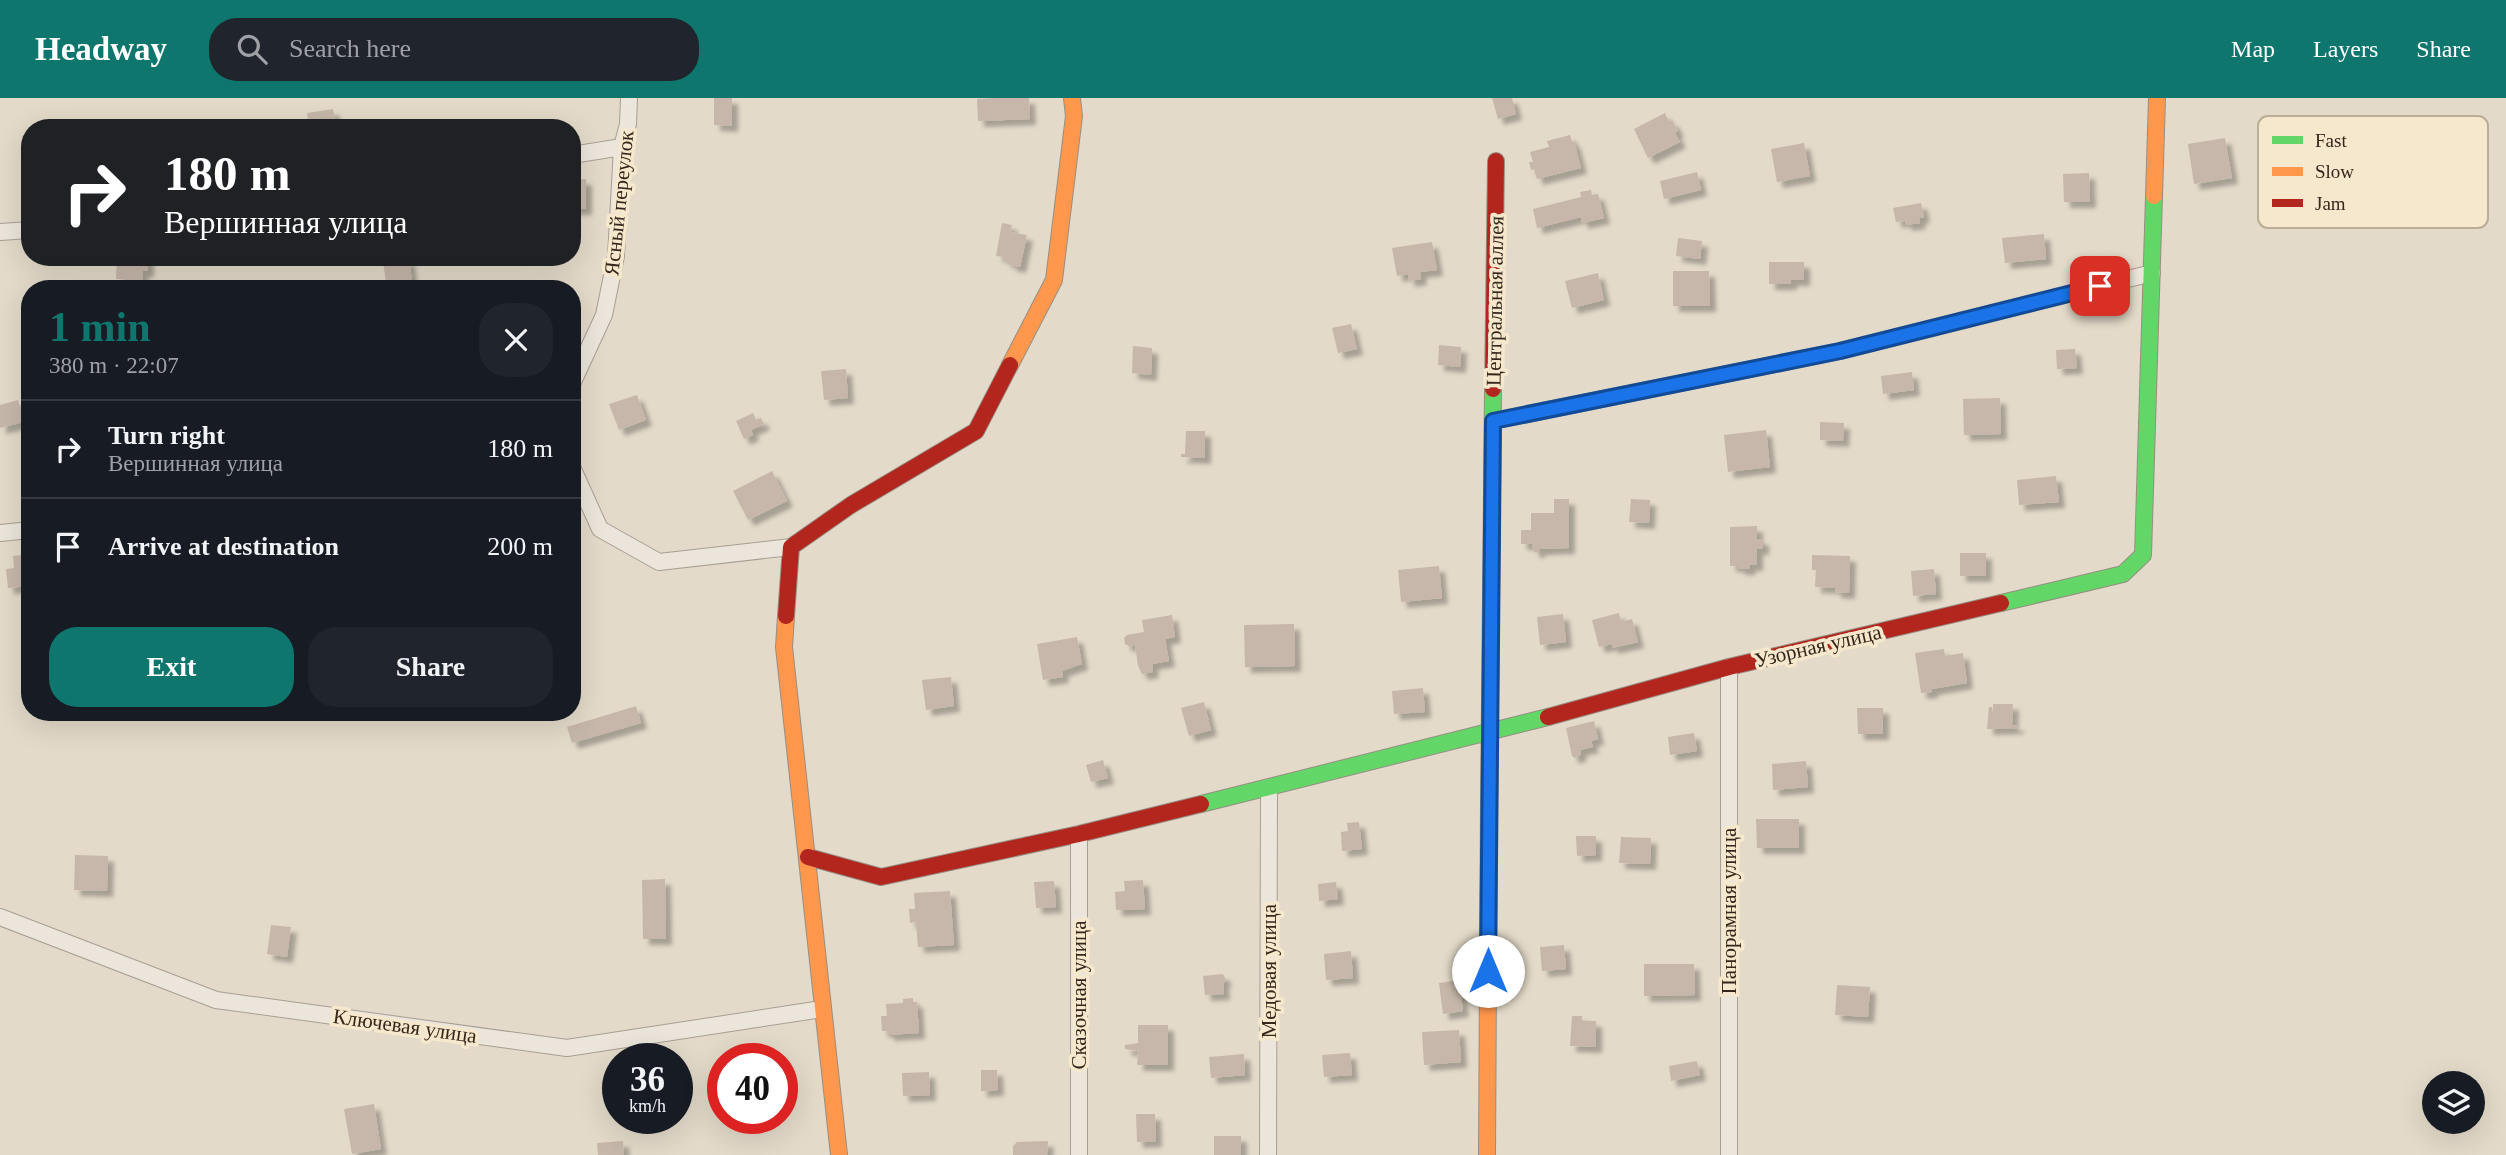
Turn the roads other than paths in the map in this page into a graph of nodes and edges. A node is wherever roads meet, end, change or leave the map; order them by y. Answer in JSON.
{"nodes":[{"id":1,"x":629,"y":98,"type":"edge"},
{"id":2,"x":1072,"y":98,"type":"edge"},
{"id":3,"x":2157,"y":98,"type":"edge"},
{"id":4,"x":622,"y":147,"type":"junction"},
{"id":5,"x":581,"y":154,"type":"edge"},
{"id":6,"x":1496,"y":160,"type":"dead end"},
{"id":7,"x":21,"y":231,"type":"edge"},
{"id":8,"x":0,"y":232,"type":"edge"},
{"id":9,"x":2152,"y":273,"type":"junction"},
{"id":10,"x":581,"y":365,"type":"edge"},
{"id":11,"x":1493,"y":421,"type":"junction"},
{"id":12,"x":581,"y":487,"type":"edge"},
{"id":13,"x":21,"y":531,"type":"edge"},
{"id":14,"x":0,"y":533,"type":"edge"},
{"id":15,"x":791,"y":547,"type":"junction"},
{"id":16,"x":1729,"y":667,"type":"junction"},
{"id":17,"x":1489,"y":733,"type":"junction"},
{"id":18,"x":1269,"y":787,"type":"junction"},
{"id":19,"x":1079,"y":834,"type":"junction"},
{"id":20,"x":808,"y":857,"type":"junction"},
{"id":21,"x":0,"y":917,"type":"edge"},
{"id":22,"x":822,"y":1009,"type":"junction"},
{"id":23,"x":839,"y":1155,"type":"edge"},
{"id":24,"x":1079,"y":1155,"type":"edge"},
{"id":25,"x":1268,"y":1155,"type":"edge"},
{"id":26,"x":1487,"y":1155,"type":"edge"},
{"id":27,"x":1729,"y":1155,"type":"edge"}],
"edges":[{"from":1,"to":4,"type":"street","name":"Ясный переулок"},
{"from":2,"to":15,"type":"street"},
{"from":3,"to":9,"type":"street"},
{"from":4,"to":5,"type":"street"},
{"from":4,"to":10,"type":"street","name":"Ясный переулок"},
{"from":6,"to":11,"type":"street","name":"Центральная аллея"},
{"from":7,"to":8,"type":"street"},
{"from":9,"to":11,"type":"street"},
{"from":9,"to":16,"type":"street","name":"Узорная улица"},
{"from":11,"to":17,"type":"street","name":"Центральная аллея"},
{"from":12,"to":15,"type":"street"},
{"from":13,"to":14,"type":"street"},
{"from":15,"to":20,"type":"street"},
{"from":16,"to":17,"type":"street","name":"Узорная улица"},
{"from":16,"to":27,"type":"street","name":"Панорамная улица"},
{"from":17,"to":18,"type":"street","name":"Узорная улица"},
{"from":17,"to":26,"type":"street","name":"Центральная аллея"},
{"from":18,"to":19,"type":"street","name":"Узорная улица"},
{"from":18,"to":25,"type":"street","name":"Медовая улица"},
{"from":19,"to":20,"type":"street","name":"Узорная улица"},
{"from":19,"to":24,"type":"street","name":"Сказочная улица"},
{"from":20,"to":22,"type":"street"},
{"from":21,"to":22,"type":"street","name":"Ключевая улица"},
{"from":22,"to":23,"type":"street"}]}
